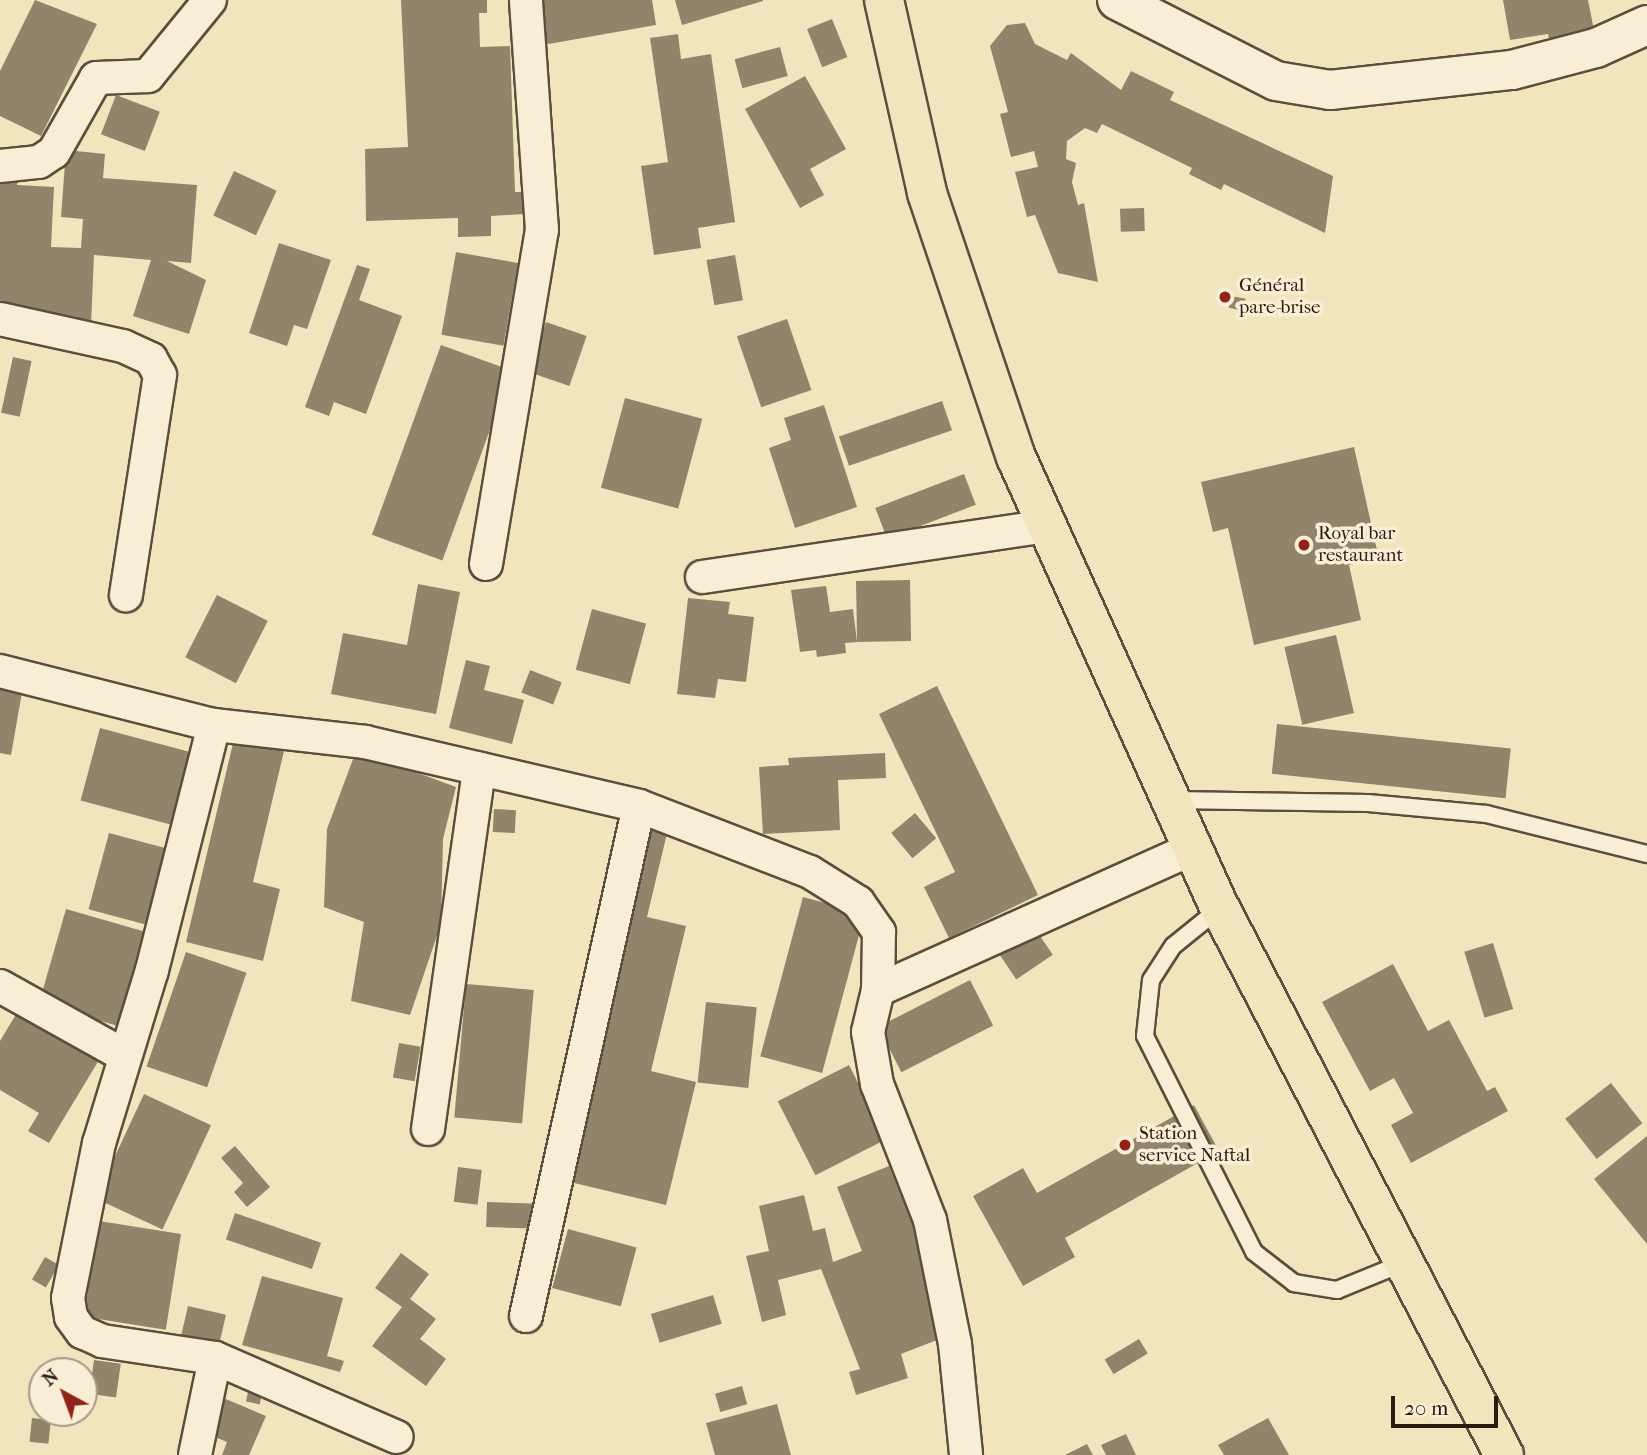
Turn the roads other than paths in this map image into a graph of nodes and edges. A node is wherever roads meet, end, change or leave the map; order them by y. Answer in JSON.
{"nodes":[{"id":1,"x":210,"y":0,"type":"edge"},
{"id":2,"x":526,"y":0,"type":"edge"},
{"id":3,"x":884,"y":0,"type":"edge"},
{"id":4,"x":1118,"y":0,"type":"edge"},
{"id":5,"x":1647,"y":24,"type":"edge"},
{"id":6,"x":0,"y":166,"type":"edge"},
{"id":7,"x":0,"y":319,"type":"edge"},
{"id":8,"x":1048,"y":526,"type":"junction"},
{"id":9,"x":486,"y":564,"type":"dead end"},
{"id":10,"x":702,"y":577,"type":"dead end"},
{"id":11,"x":126,"y":595,"type":"dead end"},
{"id":12,"x":0,"y":671,"type":"edge"},
{"id":13,"x":214,"y":725,"type":"junction"},
{"id":14,"x":479,"y":769,"type":"junction"},
{"id":15,"x":1173,"y":800,"type":"junction"},
{"id":16,"x":639,"y":806,"type":"junction"},
{"id":17,"x":1192,"y":849,"type":"junction"},
{"id":18,"x":1647,"y":854,"type":"edge"},
{"id":19,"x":1220,"y":908,"type":"junction"},
{"id":20,"x":0,"y":986,"type":"edge"},
{"id":21,"x":878,"y":990,"type":"junction"},
{"id":22,"x":125,"y":1056,"type":"junction"},
{"id":23,"x":428,"y":1129,"type":"dead end"},
{"id":24,"x":1406,"y":1262,"type":"junction"},
{"id":25,"x":526,"y":1316,"type":"dead end"},
{"id":26,"x":215,"y":1358,"type":"junction"},
{"id":27,"x":397,"y":1437,"type":"dead end"},
{"id":28,"x":195,"y":1455,"type":"edge"},
{"id":29,"x":967,"y":1455,"type":"edge"},
{"id":30,"x":1504,"y":1455,"type":"edge"}],
"edges":[{"from":1,"to":6,"type":"street"},
{"from":2,"to":9,"type":"street"},
{"from":3,"to":8,"type":"main road"},
{"from":4,"to":5,"type":"street"},
{"from":7,"to":11,"type":"street"},
{"from":8,"to":10,"type":"street"},
{"from":8,"to":15,"type":"main road"},
{"from":12,"to":13,"type":"street"},
{"from":13,"to":14,"type":"street"},
{"from":13,"to":22,"type":"street"},
{"from":14,"to":16,"type":"street"},
{"from":14,"to":23,"type":"street"},
{"from":15,"to":17,"type":"main road"},
{"from":15,"to":18,"type":"lane"},
{"from":16,"to":21,"type":"street"},
{"from":16,"to":25,"type":"street"},
{"from":17,"to":19,"type":"main road"},
{"from":17,"to":21,"type":"street"},
{"from":19,"to":24,"type":"main road"},
{"from":19,"to":24,"type":"lane"},
{"from":20,"to":22,"type":"street"},
{"from":21,"to":29,"type":"street"},
{"from":22,"to":26,"type":"street"},
{"from":24,"to":30,"type":"main road"},
{"from":26,"to":27,"type":"street"},
{"from":26,"to":28,"type":"street"}]}
